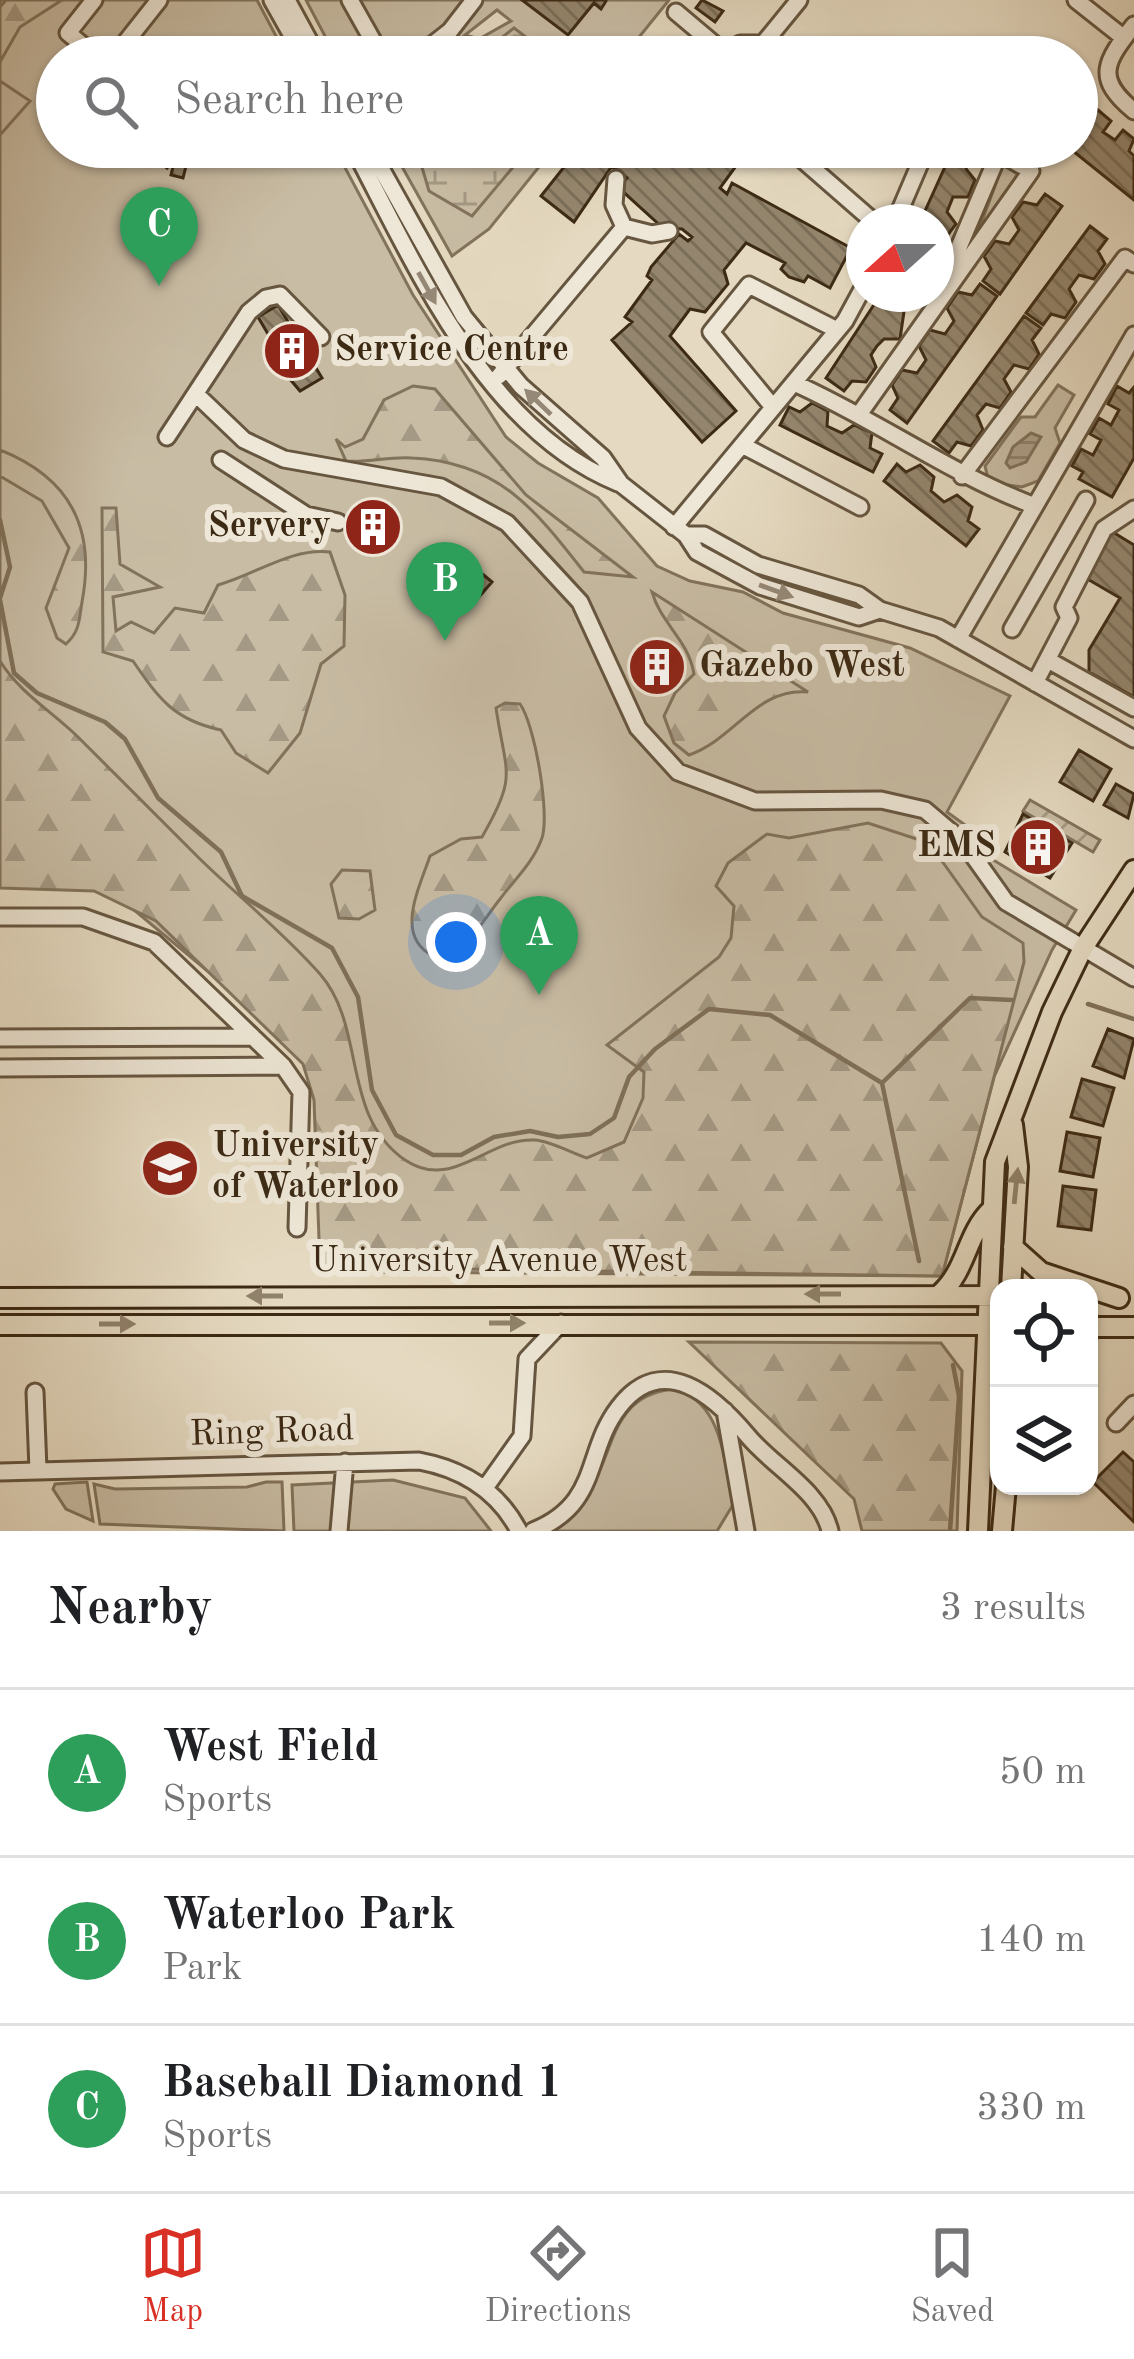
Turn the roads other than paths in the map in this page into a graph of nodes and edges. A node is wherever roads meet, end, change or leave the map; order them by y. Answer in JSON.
{"nodes":[{"id":1,"x":94,"y":0,"type":"edge"},
{"id":2,"x":159,"y":0,"type":"edge"},
{"id":3,"x":272,"y":0,"type":"edge"},
{"id":4,"x":287,"y":0,"type":"edge"},
{"id":5,"x":350,"y":0,"type":"edge"},
{"id":6,"x":474,"y":0,"type":"edge"},
{"id":7,"x":800,"y":0,"type":"edge"},
{"id":8,"x":1076,"y":0,"type":"edge"},
{"id":9,"x":676,"y":12,"type":"dead end"},
{"id":10,"x":1129,"y":31,"type":"edge"},
{"id":11,"x":72,"y":36,"type":"edge"},
{"id":12,"x":131,"y":36,"type":"edge"},
{"id":13,"x":292,"y":36,"type":"edge"},
{"id":14,"x":307,"y":36,"type":"edge"},
{"id":15,"x":370,"y":36,"type":"edge"},
{"id":16,"x":444,"y":36,"type":"edge"},
{"id":17,"x":703,"y":36,"type":"edge"},
{"id":18,"x":775,"y":36,"type":"edge"},
{"id":19,"x":1134,"y":111,"type":"edge"},
{"id":20,"x":364,"y":168,"type":"edge"},
{"id":21,"x":381,"y":168,"type":"edge"},
{"id":22,"x":812,"y":168,"type":"edge"},
{"id":23,"x":918,"y":168,"type":"edge"},
{"id":24,"x":987,"y":168,"type":"edge"},
{"id":25,"x":1026,"y":168,"type":"edge"},
{"id":26,"x":616,"y":178,"type":"dead end"},
{"id":27,"x":853,"y":204,"type":"edge"},
{"id":28,"x":903,"y":204,"type":"edge"},
{"id":29,"x":624,"y":227,"type":"junction"},
{"id":30,"x":670,"y":231,"type":"dead end"},
{"id":31,"x":1134,"y":264,"type":"edge"},
{"id":32,"x":848,"y":312,"type":"edge"},
{"id":33,"x":926,"y":324,"type":"junction"},
{"id":34,"x":837,"y":330,"type":"junction"},
{"id":35,"x":1134,"y":335,"type":"edge"},
{"id":36,"x":321,"y":337,"type":"dead end"},
{"id":37,"x":506,"y":369,"type":"junction"},
{"id":38,"x":794,"y":382,"type":"junction"},
{"id":39,"x":493,"y":383,"type":"junction"},
{"id":40,"x":198,"y":396,"type":"junction"},
{"id":41,"x":773,"y":407,"type":"junction"},
{"id":42,"x":860,"y":413,"type":"junction"},
{"id":43,"x":167,"y":437,"type":"dead end"},
{"id":44,"x":742,"y":445,"type":"junction"},
{"id":45,"x":221,"y":460,"type":"dead end"},
{"id":46,"x":962,"y":476,"type":"junction"},
{"id":47,"x":621,"y":484,"type":"junction"},
{"id":48,"x":1085,"y":500,"type":"dead end"},
{"id":49,"x":1035,"y":506,"type":"junction"},
{"id":50,"x":860,"y":507,"type":"dead end"},
{"id":51,"x":1134,"y":508,"type":"edge"},
{"id":52,"x":338,"y":522,"type":"dead end"},
{"id":53,"x":680,"y":531,"type":"junction"},
{"id":54,"x":1050,"y":562,"type":"junction"},
{"id":55,"x":1080,"y":578,"type":"junction"},
{"id":56,"x":1012,"y":629,"type":"dead end"},
{"id":57,"x":958,"y":639,"type":"junction"},
{"id":58,"x":1048,"y":660,"type":"junction"},
{"id":59,"x":1035,"y":683,"type":"junction"},
{"id":60,"x":1134,"y":708,"type":"edge"},
{"id":61,"x":1134,"y":739,"type":"edge"},
{"id":62,"x":1134,"y":870,"type":"edge"},
{"id":63,"x":0,"y":917,"type":"edge"},
{"id":64,"x":1083,"y":948,"type":"junction"},
{"id":65,"x":1134,"y":978,"type":"edge"},
{"id":66,"x":253,"y":1037,"type":"junction"},
{"id":67,"x":0,"y":1038,"type":"edge"},
{"id":68,"x":284,"y":1066,"type":"junction"},
{"id":69,"x":0,"y":1068,"type":"edge"},
{"id":70,"x":1013,"y":1125,"type":"junction"},
{"id":71,"x":991,"y":1210,"type":"junction"},
{"id":72,"x":297,"y":1228,"type":"dead end"},
{"id":73,"x":1013,"y":1247,"type":"junction"},
{"id":74,"x":992,"y":1279,"type":"edge"},
{"id":75,"x":1011,"y":1279,"type":"edge"},
{"id":76,"x":940,"y":1294,"type":"junction"},
{"id":77,"x":990,"y":1296,"type":"edge"},
{"id":78,"x":0,"y":1298,"type":"edge"},
{"id":79,"x":1126,"y":1298,"type":"edge"},
{"id":80,"x":561,"y":1323,"type":"junction"},
{"id":81,"x":0,"y":1325,"type":"edge"},
{"id":82,"x":990,"y":1325,"type":"edge"},
{"id":83,"x":1098,"y":1327,"type":"edge"},
{"id":84,"x":1134,"y":1327,"type":"edge"},
{"id":85,"x":990,"y":1354,"type":"edge"},
{"id":86,"x":35,"y":1392,"type":"dead end"},
{"id":87,"x":1134,"y":1404,"type":"edge"},
{"id":88,"x":724,"y":1408,"type":"junction"},
{"id":89,"x":1117,"y":1423,"type":"dead end"},
{"id":90,"x":345,"y":1462,"type":"junction"},
{"id":91,"x":38,"y":1470,"type":"junction"},
{"id":92,"x":0,"y":1472,"type":"edge"},
{"id":93,"x":485,"y":1488,"type":"junction"},
{"id":94,"x":1005,"y":1495,"type":"edge"},
{"id":95,"x":340,"y":1531,"type":"edge"},
{"id":96,"x":519,"y":1531,"type":"edge"},
{"id":97,"x":533,"y":1531,"type":"edge"},
{"id":98,"x":746,"y":1531,"type":"edge"},
{"id":99,"x":830,"y":1531,"type":"edge"},
{"id":100,"x":978,"y":1531,"type":"edge"},
{"id":101,"x":1002,"y":1531,"type":"edge"}],
"edges":[{"from":1,"to":11,"type":"street"},
{"from":2,"to":12,"type":"street"},
{"from":3,"to":13,"type":"street"},
{"from":4,"to":14,"type":"street"},
{"from":5,"to":15,"type":"street"},
{"from":6,"to":16,"type":"street"},
{"from":7,"to":18,"type":"street"},
{"from":8,"to":10,"type":"street"},
{"from":9,"to":17,"type":"street"},
{"from":10,"to":19,"type":"street"},
{"from":20,"to":39,"type":"street","one_way":true},
{"from":21,"to":37,"type":"street"},
{"from":22,"to":27,"type":"street"},
{"from":23,"to":28,"type":"street"},
{"from":24,"to":33,"type":"street"},
{"from":25,"to":33,"type":"street"},
{"from":26,"to":29,"type":"street"},
{"from":29,"to":30,"type":"street"},
{"from":29,"to":37,"type":"street"},
{"from":31,"to":46,"type":"street"},
{"from":32,"to":34,"type":"street"},
{"from":33,"to":42,"type":"street"},
{"from":34,"to":38,"type":"street"},
{"from":34,"to":41,"type":"street"},
{"from":35,"to":49,"type":"street"},
{"from":36,"to":40,"type":"street"},
{"from":37,"to":39,"type":"street"},
{"from":47,"to":37,"type":"street","one_way":true},
{"from":38,"to":41,"type":"street"},
{"from":38,"to":42,"type":"street"},
{"from":39,"to":47,"type":"street"},
{"from":40,"to":43,"type":"street"},
{"from":40,"to":64,"type":"street"},
{"from":41,"to":44,"type":"street"},
{"from":42,"to":46,"type":"street"},
{"from":44,"to":50,"type":"street"},
{"from":44,"to":53,"type":"street"},
{"from":45,"to":52,"type":"street"},
{"from":46,"to":49,"type":"street"},
{"from":47,"to":53,"type":"street"},
{"from":48,"to":54,"type":"street"},
{"from":49,"to":57,"type":"street"},
{"from":51,"to":55,"type":"street"},
{"from":53,"to":57,"type":"street"},
{"from":54,"to":55,"type":"street"},
{"from":54,"to":56,"type":"street"},
{"from":55,"to":58,"type":"street"},
{"from":57,"to":59,"type":"street"},
{"from":58,"to":59,"type":"street"},
{"from":58,"to":60,"type":"street"},
{"from":59,"to":61,"type":"street"},
{"from":62,"to":64,"type":"main road"},
{"from":63,"to":66,"type":"street"},
{"from":64,"to":65,"type":"street"},
{"from":64,"to":70,"type":"main road"},
{"from":66,"to":67,"type":"street"},
{"from":66,"to":68,"type":"street"},
{"from":68,"to":69,"type":"street"},
{"from":68,"to":72,"type":"street"},
{"from":70,"to":71,"type":"main road"},
{"from":73,"to":70,"type":"main road","one_way":true},
{"from":71,"to":74,"type":"main road"},
{"from":71,"to":76,"type":"main road"},
{"from":73,"to":75,"type":"main road"},
{"from":73,"to":79,"type":"main road"},
{"from":76,"to":77,"type":"main road","name":"University Avenue West"},
{"from":76,"to":78,"type":"main road","name":"University Avenue West","one_way":true},
{"from":81,"to":80,"type":"main road","name":"University Avenue West","one_way":true},
{"from":80,"to":82,"type":"main road","name":"University Avenue West"},
{"from":80,"to":93,"type":"street"},
{"from":83,"to":84,"type":"main road"},
{"from":85,"to":100,"type":"main road"},
{"from":86,"to":91,"type":"street"},
{"from":87,"to":89,"type":"street"},
{"from":88,"to":97,"type":"street"},
{"from":88,"to":98,"type":"street"},
{"from":88,"to":99,"type":"street"},
{"from":90,"to":91,"type":"street","name":"Ring Road"},
{"from":90,"to":93,"type":"street","name":"Ring Road"},
{"from":90,"to":95,"type":"street"},
{"from":91,"to":92,"type":"street","name":"Ring Road"},
{"from":93,"to":96,"type":"street","name":"Ring Road"},
{"from":94,"to":101,"type":"main road"}]}
